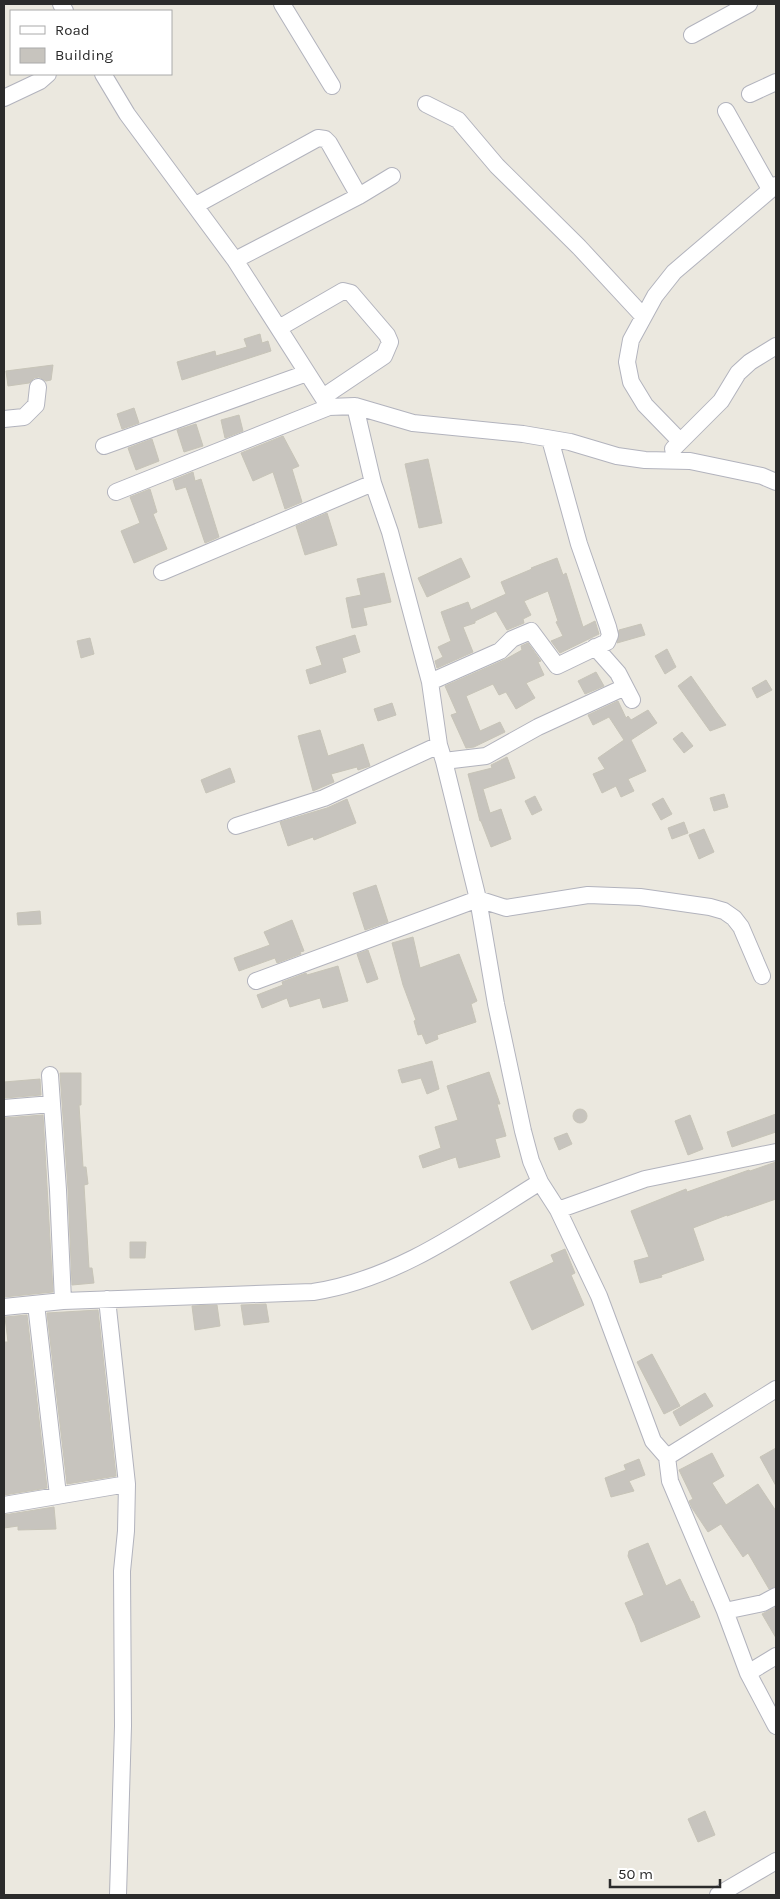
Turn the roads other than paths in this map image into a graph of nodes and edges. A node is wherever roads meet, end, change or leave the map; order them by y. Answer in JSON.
{"nodes":[{"id":1,"x":282,"y":4,"type":"edge"},
{"id":2,"x":749,"y":4,"type":"edge"},
{"id":3,"x":692,"y":35,"type":"dead end"},
{"id":4,"x":47,"y":75,"type":"edge"},
{"id":5,"x":104,"y":75,"type":"edge"},
{"id":6,"x":776,"y":82,"type":"edge"},
{"id":7,"x":332,"y":86,"type":"dead end"},
{"id":8,"x":750,"y":94,"type":"dead end"},
{"id":9,"x":4,"y":98,"type":"edge"},
{"id":10,"x":426,"y":104,"type":"dead end"},
{"id":11,"x":726,"y":111,"type":"dead end"},
{"id":12,"x":392,"y":176,"type":"dead end"},
{"id":13,"x":773,"y":187,"type":"edge"},
{"id":14,"x":360,"y":196,"type":"junction"},
{"id":15,"x":196,"y":205,"type":"junction"},
{"id":16,"x":235,"y":260,"type":"junction"},
{"id":17,"x":643,"y":316,"type":"junction"},
{"id":18,"x":279,"y":328,"type":"junction"},
{"id":19,"x":776,"y":346,"type":"edge"},
{"id":20,"x":307,"y":373,"type":"junction"},
{"id":21,"x":38,"y":387,"type":"dead end"},
{"id":22,"x":326,"y":402,"type":"junction"},
{"id":23,"x":355,"y":406,"type":"junction"},
{"id":24,"x":4,"y":419,"type":"edge"},
{"id":25,"x":550,"y":439,"type":"junction"},
{"id":26,"x":680,"y":441,"type":"junction"},
{"id":27,"x":104,"y":446,"type":"dead end"},
{"id":28,"x":662,"y":461,"type":"junction"},
{"id":29,"x":776,"y":482,"type":"edge"},
{"id":30,"x":373,"y":483,"type":"junction"},
{"id":31,"x":116,"y":492,"type":"dead end"},
{"id":32,"x":162,"y":572,"type":"dead end"},
{"id":33,"x":595,"y":647,"type":"junction"},
{"id":34,"x":430,"y":682,"type":"junction"},
{"id":35,"x":441,"y":753,"type":"junction"},
{"id":36,"x":236,"y":826,"type":"dead end"},
{"id":37,"x":478,"y":899,"type":"junction"},
{"id":38,"x":762,"y":976,"type":"dead end"},
{"id":39,"x":256,"y":981,"type":"dead end"},
{"id":40,"x":50,"y":1075,"type":"dead end"},
{"id":41,"x":52,"y":1104,"type":"junction"},
{"id":42,"x":4,"y":1108,"type":"edge"},
{"id":43,"x":776,"y":1152,"type":"edge"},
{"id":44,"x":540,"y":1182,"type":"junction"},
{"id":45,"x":558,"y":1210,"type":"junction"},
{"id":46,"x":108,"y":1299,"type":"junction"},
{"id":47,"x":63,"y":1301,"type":"junction"},
{"id":48,"x":36,"y":1304,"type":"junction"},
{"id":49,"x":4,"y":1307,"type":"edge"},
{"id":50,"x":776,"y":1389,"type":"edge"},
{"id":51,"x":667,"y":1457,"type":"junction"},
{"id":52,"x":127,"y":1484,"type":"junction"},
{"id":53,"x":58,"y":1495,"type":"junction"},
{"id":54,"x":4,"y":1505,"type":"edge"},
{"id":55,"x":776,"y":1596,"type":"edge"},
{"id":56,"x":726,"y":1611,"type":"junction"},
{"id":57,"x":776,"y":1656,"type":"edge"},
{"id":58,"x":748,"y":1673,"type":"junction"},
{"id":59,"x":776,"y":1726,"type":"edge"},
{"id":60,"x":776,"y":1861,"type":"edge"},
{"id":61,"x":118,"y":1895,"type":"edge"},
{"id":62,"x":718,"y":1895,"type":"edge"}],
"edges":[{"from":1,"to":7,"type":"street"},
{"from":2,"to":3,"type":"street"},
{"from":4,"to":9,"type":"street"},
{"from":5,"to":15,"type":"street"},
{"from":6,"to":8,"type":"street"},
{"from":10,"to":17,"type":"street"},
{"from":11,"to":13,"type":"street"},
{"from":12,"to":14,"type":"street"},
{"from":13,"to":17,"type":"street"},
{"from":14,"to":15,"type":"street"},
{"from":14,"to":16,"type":"street"},
{"from":15,"to":16,"type":"street"},
{"from":16,"to":18,"type":"street"},
{"from":17,"to":26,"type":"street"},
{"from":18,"to":20,"type":"street"},
{"from":18,"to":22,"type":"street"},
{"from":19,"to":26,"type":"street"},
{"from":20,"to":22,"type":"street"},
{"from":20,"to":27,"type":"street"},
{"from":21,"to":24,"type":"street"},
{"from":22,"to":23,"type":"street"},
{"from":22,"to":31,"type":"street"},
{"from":23,"to":25,"type":"street"},
{"from":23,"to":30,"type":"street"},
{"from":25,"to":28,"type":"street"},
{"from":25,"to":33,"type":"street"},
{"from":26,"to":28,"type":"street"},
{"from":28,"to":29,"type":"street"},
{"from":30,"to":32,"type":"street"},
{"from":30,"to":34,"type":"street"},
{"from":33,"to":34,"type":"street"},
{"from":33,"to":35,"type":"street"},
{"from":34,"to":35,"type":"street"},
{"from":35,"to":36,"type":"street"},
{"from":35,"to":37,"type":"street"},
{"from":37,"to":38,"type":"street"},
{"from":37,"to":39,"type":"street"},
{"from":37,"to":44,"type":"street"},
{"from":40,"to":41,"type":"street"},
{"from":41,"to":42,"type":"street"},
{"from":41,"to":47,"type":"street"},
{"from":43,"to":45,"type":"street"},
{"from":44,"to":45,"type":"street"},
{"from":44,"to":46,"type":"street"},
{"from":45,"to":51,"type":"street"},
{"from":46,"to":47,"type":"street"},
{"from":46,"to":52,"type":"street"},
{"from":47,"to":48,"type":"street"},
{"from":48,"to":49,"type":"street"},
{"from":48,"to":53,"type":"street"},
{"from":50,"to":51,"type":"street"},
{"from":51,"to":56,"type":"street"},
{"from":52,"to":53,"type":"street"},
{"from":52,"to":61,"type":"street"},
{"from":53,"to":54,"type":"street"},
{"from":55,"to":56,"type":"street"},
{"from":56,"to":58,"type":"street"},
{"from":57,"to":58,"type":"street"},
{"from":58,"to":59,"type":"street"},
{"from":60,"to":62,"type":"street"}]}
